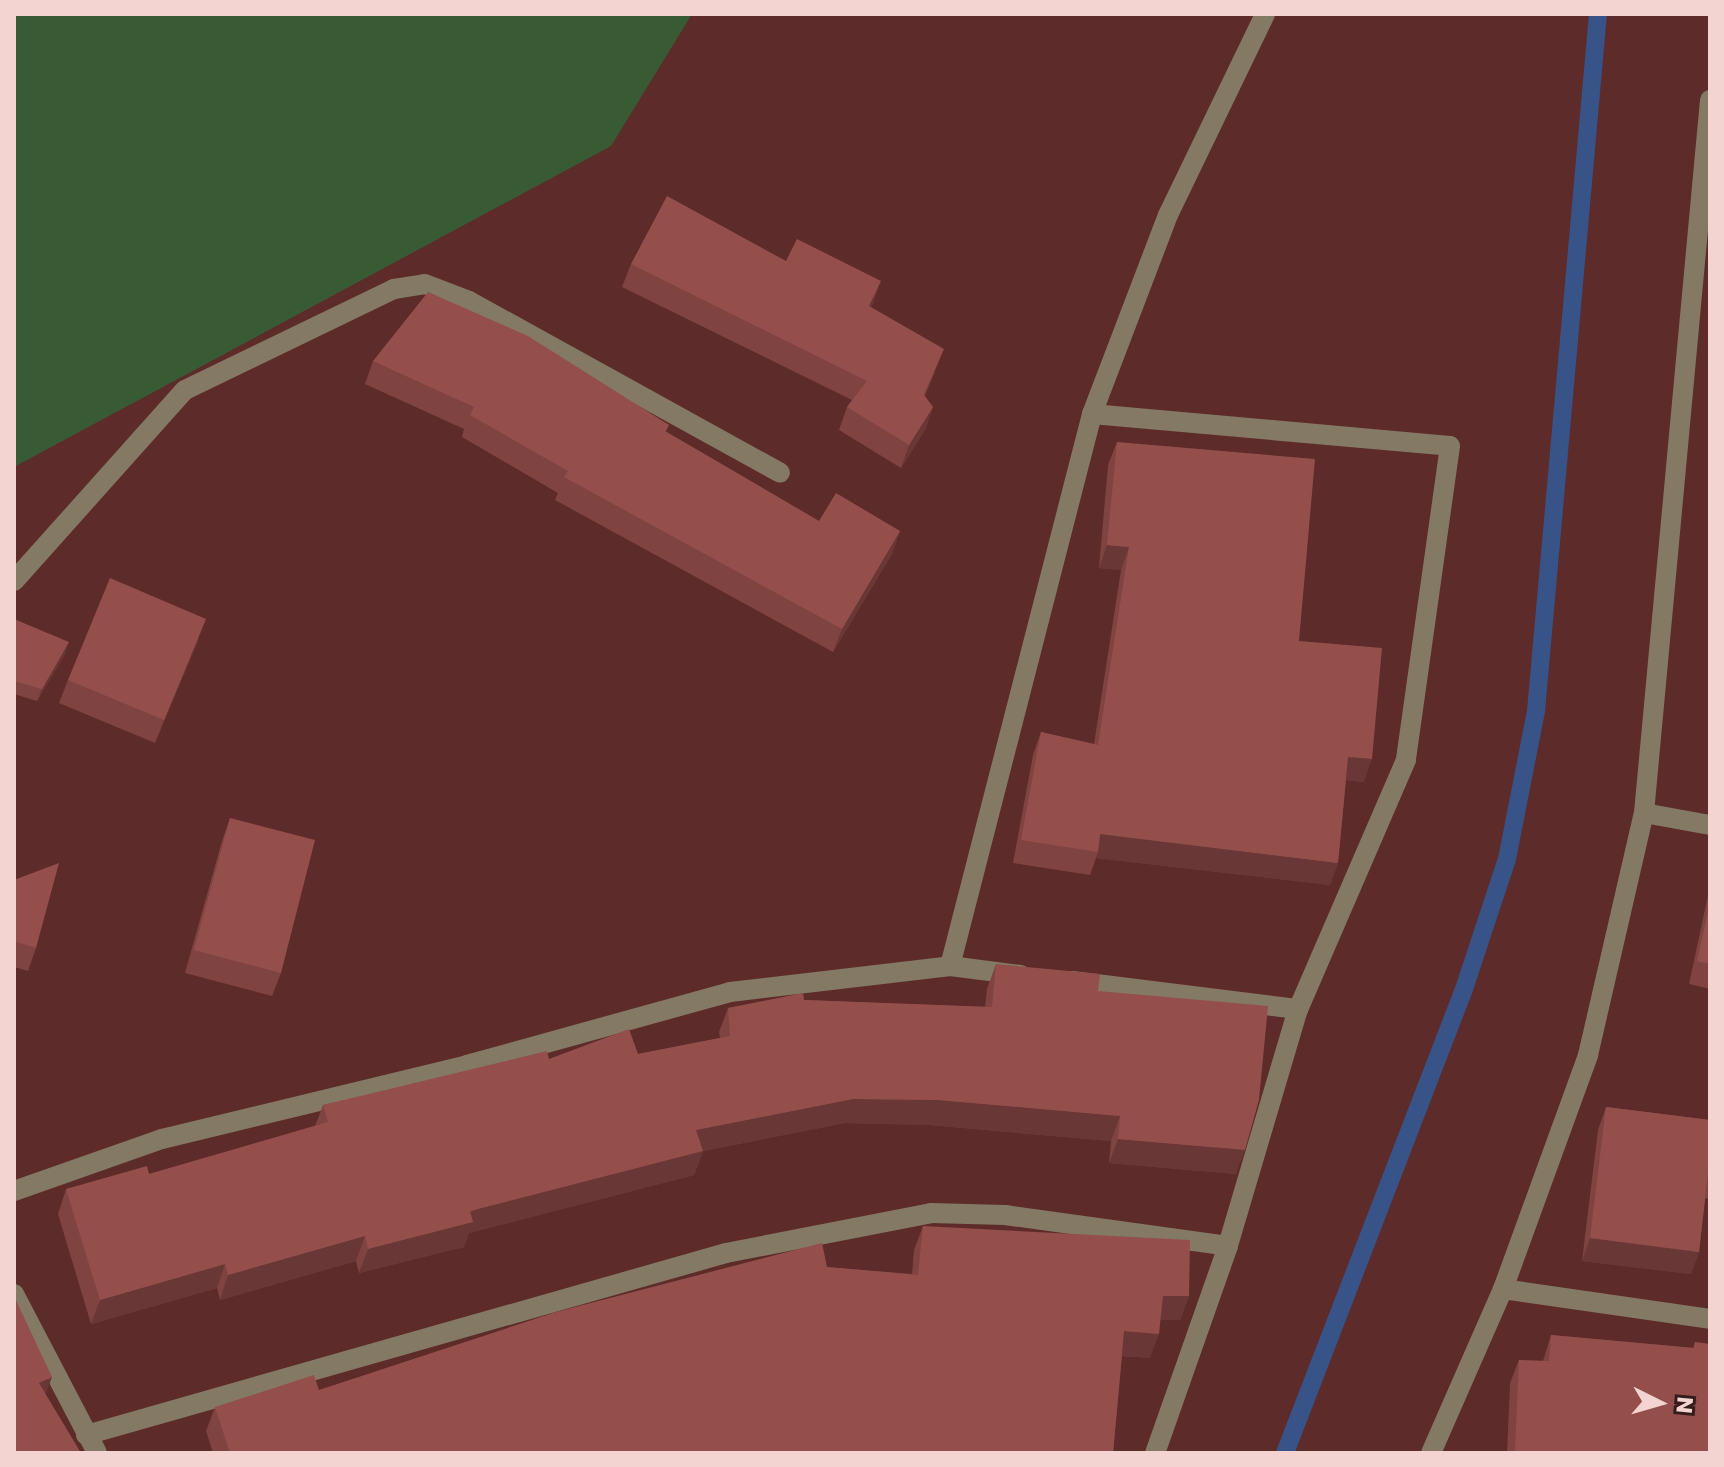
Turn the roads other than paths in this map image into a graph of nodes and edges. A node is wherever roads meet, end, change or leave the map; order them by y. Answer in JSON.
{"nodes":[{"id":1,"x":1265,"y":14,"type":"edge"},
{"id":2,"x":1710,"y":100,"type":"edge"},
{"id":3,"x":1092,"y":414,"type":"junction"},
{"id":4,"x":780,"y":473,"type":"dead end"},
{"id":5,"x":14,"y":581,"type":"edge"},
{"id":6,"x":1644,"y":813,"type":"junction"},
{"id":7,"x":1710,"y":825,"type":"edge"},
{"id":8,"x":950,"y":966,"type":"junction"},
{"id":9,"x":1298,"y":1009,"type":"junction"},
{"id":10,"x":14,"y":1191,"type":"edge"},
{"id":11,"x":1228,"y":1246,"type":"junction"},
{"id":12,"x":1503,"y":1289,"type":"junction"},
{"id":13,"x":14,"y":1294,"type":"edge"},
{"id":14,"x":1710,"y":1319,"type":"edge"},
{"id":15,"x":92,"y":1444,"type":"edge"},
{"id":16,"x":1155,"y":1453,"type":"edge"},
{"id":17,"x":1431,"y":1453,"type":"edge"}],
"edges":[{"from":1,"to":3,"type":"street"},
{"from":2,"to":6,"type":"street"},
{"from":3,"to":8,"type":"street"},
{"from":3,"to":9,"type":"street"},
{"from":4,"to":5,"type":"street"},
{"from":6,"to":7,"type":"street"},
{"from":6,"to":12,"type":"street"},
{"from":8,"to":9,"type":"street"},
{"from":8,"to":10,"type":"street"},
{"from":9,"to":11,"type":"street"},
{"from":11,"to":15,"type":"street"},
{"from":11,"to":16,"type":"street"},
{"from":12,"to":14,"type":"street"},
{"from":12,"to":17,"type":"street"},
{"from":13,"to":15,"type":"street"}]}
